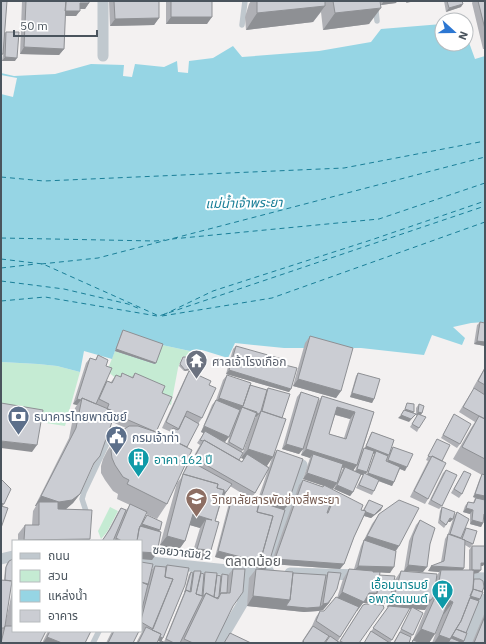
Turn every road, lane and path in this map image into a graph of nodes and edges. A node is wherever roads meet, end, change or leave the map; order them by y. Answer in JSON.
{"nodes":[{"id":1,"x":103,"y":1,"type":"edge"},
{"id":2,"x":245,"y":1,"type":"edge"},
{"id":3,"x":375,"y":1,"type":"edge"},
{"id":4,"x":377,"y":22,"type":"edge"},
{"id":5,"x":242,"y":25,"type":"dead end"},
{"id":6,"x":103,"y":56,"type":"dead end"},
{"id":7,"x":129,"y":434,"type":"edge"},
{"id":8,"x":302,"y":465,"type":"edge"},
{"id":9,"x":89,"y":526,"type":"edge"},
{"id":10,"x":12,"y":556,"type":"edge"},
{"id":11,"x":1,"y":559,"type":"edge"},
{"id":12,"x":142,"y":561,"type":"edge"},
{"id":13,"x":247,"y":572,"type":"junction"},
{"id":14,"x":265,"y":572,"type":"junction"},
{"id":15,"x":371,"y":576,"type":"edge"},
{"id":16,"x":452,"y":577,"type":"edge"},
{"id":17,"x":485,"y":578,"type":"edge"},
{"id":18,"x":485,"y":599,"type":"edge"},
{"id":19,"x":98,"y":632,"type":"edge"},
{"id":20,"x":93,"y":643,"type":"edge"},
{"id":21,"x":219,"y":643,"type":"edge"},
{"id":22,"x":467,"y":643,"type":"edge"}],
"edges":[{"from":1,"to":6,"type":"street"},
{"from":2,"to":5,"type":"lane"},
{"from":3,"to":4,"type":"lane"},
{"from":7,"to":9,"type":"lane"},
{"from":8,"to":14,"type":"street"},
{"from":10,"to":11,"type":"street"},
{"from":12,"to":13,"type":"street","name":"ซอยวาณิช 2"},
{"from":13,"to":14,"type":"street","name":"ซอยวาณิช 2"},
{"from":13,"to":21,"type":"street"},
{"from":14,"to":15,"type":"street","name":"ซอยวาณิช 2"},
{"from":16,"to":17,"type":"street"},
{"from":18,"to":22,"type":"street"},
{"from":19,"to":20,"type":"lane"}]}
